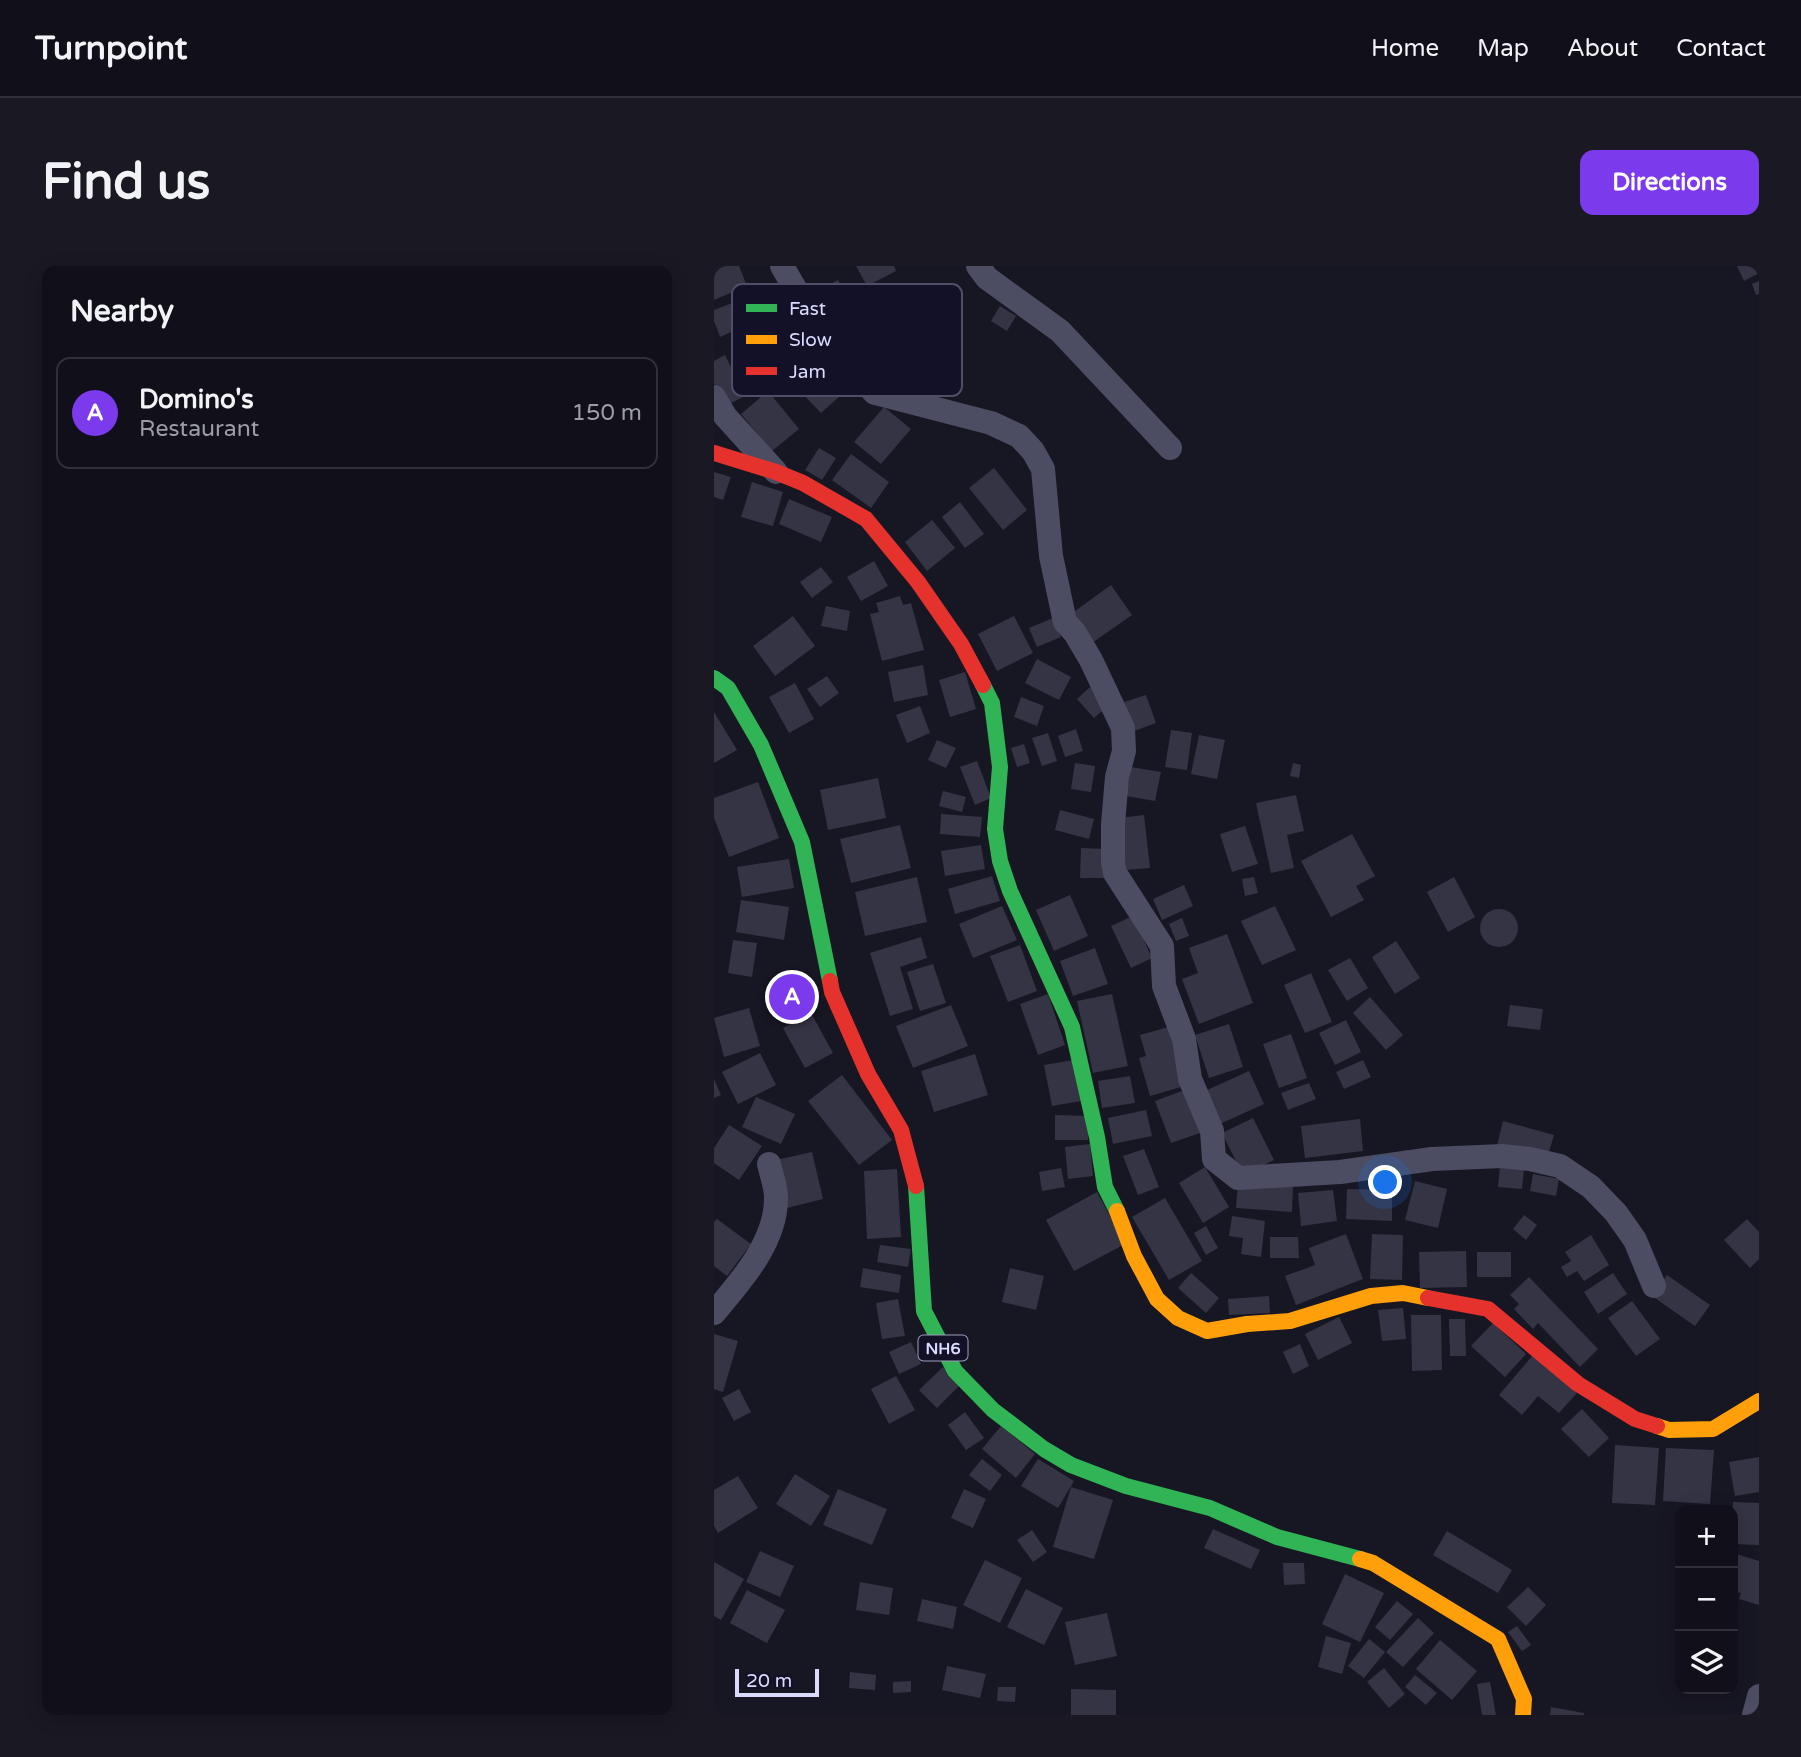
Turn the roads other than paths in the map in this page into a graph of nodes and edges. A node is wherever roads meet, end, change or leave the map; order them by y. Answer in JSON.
{"nodes":[{"id":1,"x":782,"y":266,"type":"edge"},
{"id":2,"x":978,"y":266,"type":"edge"},
{"id":3,"x":792,"y":284,"type":"edge"},
{"id":4,"x":885,"y":396,"type":"edge"},
{"id":5,"x":714,"y":397,"type":"edge"},
{"id":6,"x":1170,"y":448,"type":"dead end"},
{"id":7,"x":714,"y":453,"type":"edge"},
{"id":8,"x":776,"y":472,"type":"junction"},
{"id":9,"x":714,"y":678,"type":"edge"},
{"id":10,"x":769,"y":1164,"type":"dead end"},
{"id":11,"x":1654,"y":1286,"type":"dead end"},
{"id":12,"x":714,"y":1312,"type":"edge"},
{"id":13,"x":1759,"y":1401,"type":"edge"},
{"id":14,"x":1759,"y":1696,"type":"edge"},
{"id":15,"x":1523,"y":1715,"type":"edge"},
{"id":16,"x":1754,"y":1715,"type":"edge"}],
"edges":[{"from":1,"to":3,"type":"street"},
{"from":2,"to":6,"type":"street"},
{"from":4,"to":11,"type":"street"},
{"from":5,"to":8,"type":"street"},
{"from":7,"to":8,"type":"main road"},
{"from":8,"to":13,"type":"main road"},
{"from":9,"to":15,"type":"main road","number":"NH6"},
{"from":10,"to":12,"type":"street"},
{"from":14,"to":16,"type":"street"}]}
